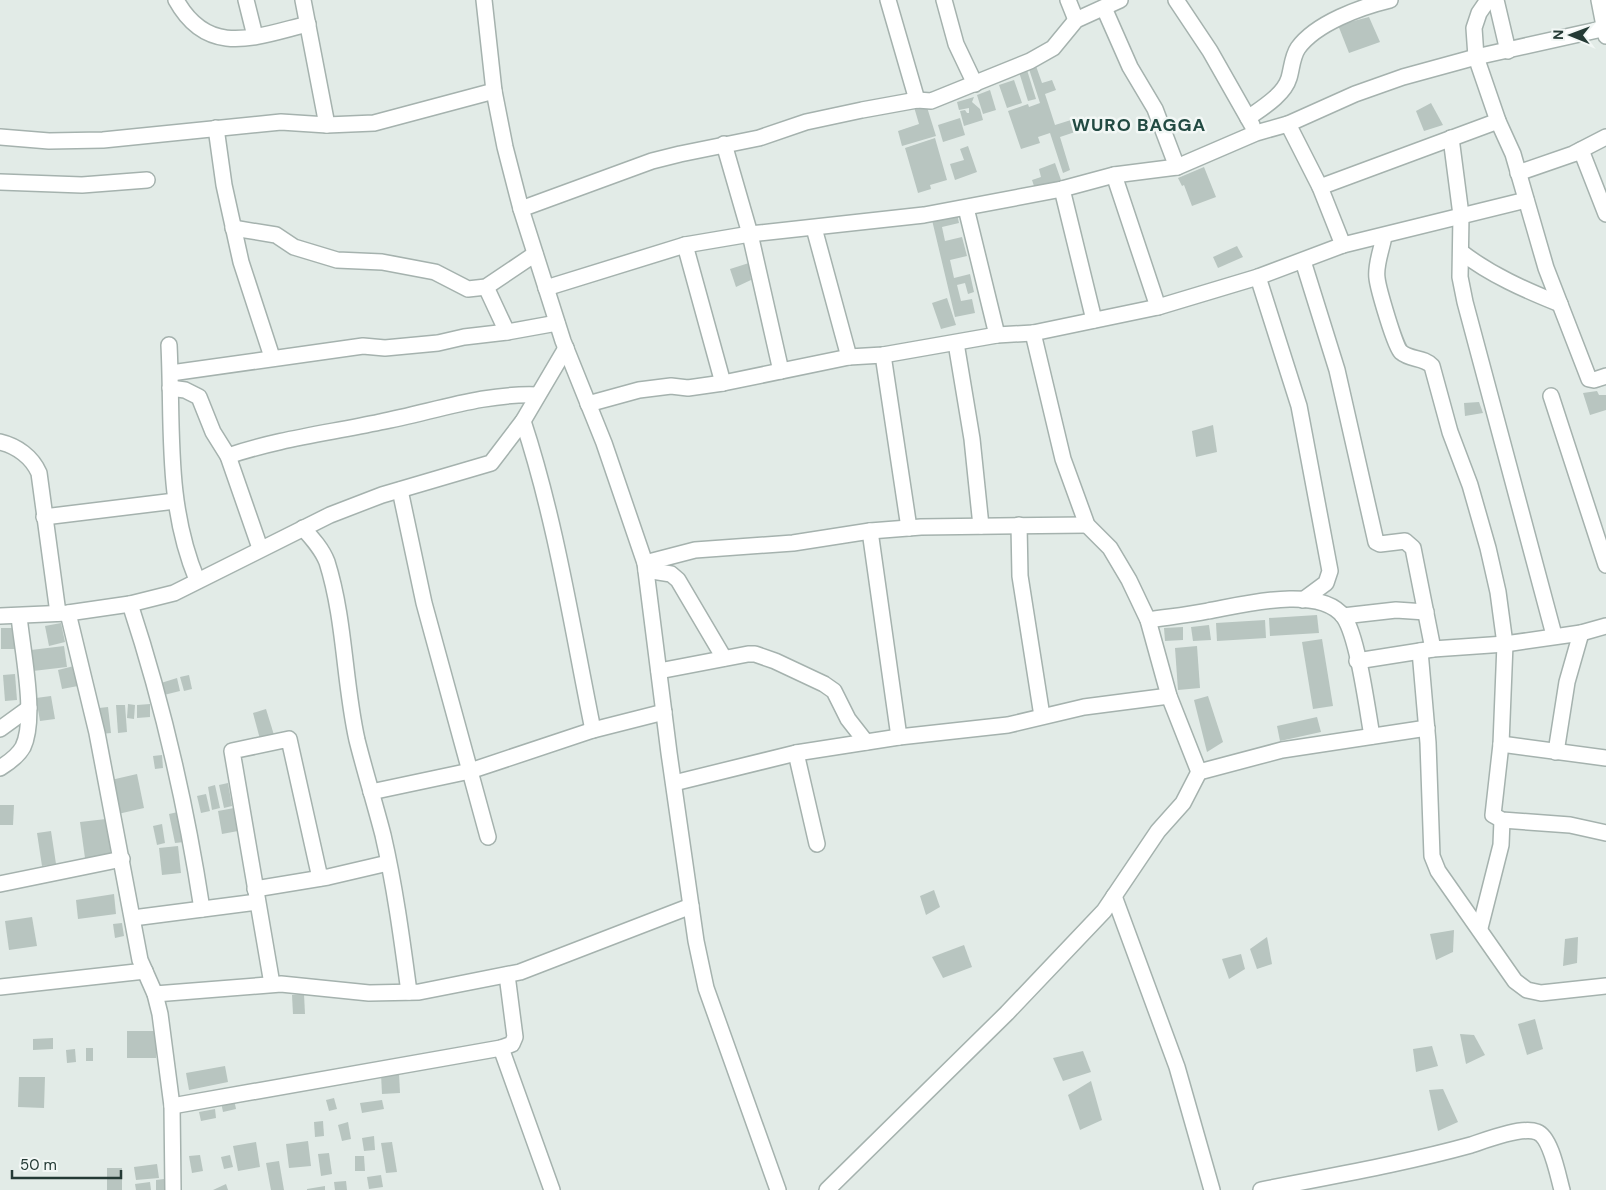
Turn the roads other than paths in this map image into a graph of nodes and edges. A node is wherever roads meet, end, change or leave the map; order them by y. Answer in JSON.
{"nodes":[{"id":1,"x":176,"y":0,"type":"edge"},
{"id":2,"x":246,"y":0,"type":"edge"},
{"id":3,"x":303,"y":0,"type":"edge"},
{"id":4,"x":484,"y":0,"type":"edge"},
{"id":5,"x":888,"y":0,"type":"edge"},
{"id":6,"x":944,"y":0,"type":"edge"},
{"id":7,"x":1068,"y":0,"type":"edge"},
{"id":8,"x":1120,"y":0,"type":"edge"},
{"id":9,"x":1176,"y":0,"type":"edge"},
{"id":10,"x":1390,"y":0,"type":"edge"},
{"id":11,"x":1488,"y":0,"type":"edge"},
{"id":12,"x":1496,"y":0,"type":"edge"},
{"id":13,"x":1599,"y":0,"type":"edge"},
{"id":14,"x":1104,"y":8,"type":"junction"},
{"id":15,"x":1076,"y":20,"type":"junction"},
{"id":16,"x":308,"y":24,"type":"junction"},
{"id":17,"x":1605,"y":31,"type":"edge"},
{"id":18,"x":255,"y":36,"type":"junction"},
{"id":19,"x":1508,"y":51,"type":"junction"},
{"id":20,"x":1476,"y":57,"type":"junction"},
{"id":21,"x":975,"y":84,"type":"junction"},
{"id":22,"x":494,"y":91,"type":"junction"},
{"id":23,"x":917,"y":100,"type":"junction"},
{"id":24,"x":1248,"y":118,"type":"junction"},
{"id":25,"x":1498,"y":121,"type":"junction"},
{"id":26,"x":327,"y":124,"type":"junction"},
{"id":27,"x":1288,"y":124,"type":"junction"},
{"id":28,"x":216,"y":128,"type":"junction"},
{"id":29,"x":1256,"y":133,"type":"junction"},
{"id":30,"x":0,"y":137,"type":"edge"},
{"id":31,"x":1606,"y":137,"type":"edge"},
{"id":32,"x":1451,"y":138,"type":"junction"},
{"id":33,"x":724,"y":144,"type":"junction"},
{"id":34,"x":1581,"y":150,"type":"junction"},
{"id":35,"x":1177,"y":167,"type":"junction"},
{"id":36,"x":1518,"y":174,"type":"junction"},
{"id":37,"x":1114,"y":175,"type":"junction"},
{"id":38,"x":147,"y":180,"type":"dead end"},
{"id":39,"x":0,"y":182,"type":"edge"},
{"id":40,"x":1320,"y":187,"type":"junction"},
{"id":41,"x":1062,"y":189,"type":"junction"},
{"id":42,"x":1526,"y":200,"type":"junction"},
{"id":43,"x":966,"y":208,"type":"junction"},
{"id":44,"x":521,"y":209,"type":"junction"},
{"id":45,"x":1462,"y":214,"type":"junction"},
{"id":46,"x":1606,"y":214,"type":"edge"},
{"id":47,"x":233,"y":228,"type":"junction"},
{"id":48,"x":814,"y":228,"type":"junction"},
{"id":49,"x":750,"y":234,"type":"junction"},
{"id":50,"x":1384,"y":236,"type":"junction"},
{"id":51,"x":685,"y":245,"type":"junction"},
{"id":52,"x":1343,"y":245,"type":"junction"},
{"id":53,"x":1461,"y":252,"type":"junction"},
{"id":54,"x":535,"y":254,"type":"junction"},
{"id":55,"x":1303,"y":261,"type":"junction"},
{"id":56,"x":1258,"y":277,"type":"junction"},
{"id":57,"x":486,"y":287,"type":"junction"},
{"id":58,"x":546,"y":288,"type":"junction"},
{"id":59,"x":1560,"y":304,"type":"junction"},
{"id":60,"x":1158,"y":307,"type":"junction"},
{"id":61,"x":1094,"y":320,"type":"junction"},
{"id":62,"x":557,"y":322,"type":"junction"},
{"id":63,"x":507,"y":332,"type":"junction"},
{"id":64,"x":1033,"y":332,"type":"junction"},
{"id":65,"x":997,"y":335,"type":"junction"},
{"id":66,"x":956,"y":343,"type":"junction"},
{"id":67,"x":170,"y":345,"type":"dead end"},
{"id":68,"x":566,"y":348,"type":"junction"},
{"id":69,"x":883,"y":355,"type":"junction"},
{"id":70,"x":272,"y":357,"type":"junction"},
{"id":71,"x":849,"y":357,"type":"junction"},
{"id":72,"x":781,"y":371,"type":"junction"},
{"id":73,"x":1606,"y":376,"type":"edge"},
{"id":74,"x":170,"y":381,"type":"junction"},
{"id":75,"x":723,"y":383,"type":"junction"},
{"id":76,"x":537,"y":396,"type":"junction"},
{"id":77,"x":1551,"y":396,"type":"dead end"},
{"id":78,"x":588,"y":404,"type":"junction"},
{"id":79,"x":523,"y":421,"type":"junction"},
{"id":80,"x":0,"y":442,"type":"edge"},
{"id":81,"x":228,"y":456,"type":"junction"},
{"id":82,"x":400,"y":490,"type":"junction"},
{"id":83,"x":175,"y":501,"type":"junction"},
{"id":84,"x":44,"y":517,"type":"junction"},
{"id":85,"x":1019,"y":525,"type":"junction"},
{"id":86,"x":1087,"y":525,"type":"junction"},
{"id":87,"x":980,"y":526,"type":"junction"},
{"id":88,"x":303,"y":528,"type":"junction"},
{"id":89,"x":909,"y":528,"type":"junction"},
{"id":90,"x":870,"y":531,"type":"junction"},
{"id":91,"x":260,"y":548,"type":"junction"},
{"id":92,"x":683,"y":553,"type":"junction"},
{"id":93,"x":1606,"y":565,"type":"edge"},
{"id":94,"x":645,"y":567,"type":"junction"},
{"id":95,"x":670,"y":574,"type":"junction"},
{"id":96,"x":196,"y":580,"type":"junction"},
{"id":97,"x":1303,"y":600,"type":"junction"},
{"id":98,"x":130,"y":604,"type":"junction"},
{"id":99,"x":1426,"y":612,"type":"junction"},
{"id":100,"x":63,"y":613,"type":"junction"},
{"id":101,"x":0,"y":616,"type":"edge"},
{"id":102,"x":19,"y":616,"type":"junction"},
{"id":103,"x":1343,"y":616,"type":"junction"},
{"id":104,"x":1148,"y":620,"type":"junction"},
{"id":105,"x":1606,"y":626,"type":"edge"},
{"id":106,"x":1581,"y":632,"type":"junction"},
{"id":107,"x":1554,"y":635,"type":"junction"},
{"id":108,"x":1505,"y":644,"type":"junction"},
{"id":109,"x":1427,"y":650,"type":"junction"},
{"id":110,"x":724,"y":658,"type":"junction"},
{"id":111,"x":1357,"y":661,"type":"junction"},
{"id":112,"x":659,"y":672,"type":"junction"},
{"id":113,"x":1169,"y":696,"type":"junction"},
{"id":114,"x":29,"y":708,"type":"junction"},
{"id":115,"x":664,"y":712,"type":"junction"},
{"id":116,"x":1042,"y":716,"type":"junction"},
{"id":117,"x":1427,"y":728,"type":"junction"},
{"id":118,"x":0,"y":729,"type":"edge"},
{"id":119,"x":593,"y":730,"type":"junction"},
{"id":120,"x":1372,"y":736,"type":"junction"},
{"id":121,"x":899,"y":737,"type":"junction"},
{"id":122,"x":866,"y":742,"type":"junction"},
{"id":123,"x":1501,"y":744,"type":"junction"},
{"id":124,"x":1556,"y":752,"type":"junction"},
{"id":125,"x":796,"y":753,"type":"junction"},
{"id":126,"x":1606,"y":758,"type":"edge"},
{"id":127,"x":0,"y":768,"type":"edge"},
{"id":128,"x":470,"y":772,"type":"junction"},
{"id":129,"x":1198,"y":772,"type":"junction"},
{"id":130,"x":674,"y":783,"type":"junction"},
{"id":131,"x":371,"y":792,"type":"junction"},
{"id":132,"x":1502,"y":820,"type":"junction"},
{"id":133,"x":1606,"y":833,"type":"edge"},
{"id":134,"x":488,"y":838,"type":"dead end"},
{"id":135,"x":818,"y":844,"type":"dead end"},
{"id":136,"x":122,"y":859,"type":"junction"},
{"id":137,"x":388,"y":863,"type":"junction"},
{"id":138,"x":320,"y":878,"type":"junction"},
{"id":139,"x":0,"y":884,"type":"edge"},
{"id":140,"x":256,"y":896,"type":"junction"},
{"id":141,"x":1114,"y":896,"type":"junction"},
{"id":142,"x":691,"y":906,"type":"junction"},
{"id":143,"x":202,"y":909,"type":"junction"},
{"id":144,"x":133,"y":918,"type":"junction"},
{"id":145,"x":1480,"y":928,"type":"junction"},
{"id":146,"x":145,"y":971,"type":"junction"},
{"id":147,"x":506,"y":975,"type":"junction"},
{"id":148,"x":272,"y":984,"type":"junction"},
{"id":149,"x":1606,"y":986,"type":"edge"},
{"id":150,"x":0,"y":987,"type":"edge"},
{"id":151,"x":410,"y":992,"type":"junction"},
{"id":152,"x":155,"y":994,"type":"junction"},
{"id":153,"x":501,"y":1048,"type":"junction"},
{"id":154,"x":172,"y":1106,"type":"junction"},
{"id":155,"x":173,"y":1190,"type":"edge"},
{"id":156,"x":552,"y":1190,"type":"edge"},
{"id":157,"x":778,"y":1190,"type":"edge"},
{"id":158,"x":827,"y":1190,"type":"edge"},
{"id":159,"x":1212,"y":1190,"type":"edge"},
{"id":160,"x":1262,"y":1190,"type":"edge"},
{"id":161,"x":1562,"y":1190,"type":"edge"}],
"edges":[{"from":1,"to":18,"type":"street"},
{"from":2,"to":18,"type":"street"},
{"from":3,"to":16,"type":"street"},
{"from":4,"to":22,"type":"street"},
{"from":5,"to":23,"type":"street"},
{"from":6,"to":21,"type":"street"},
{"from":7,"to":15,"type":"street"},
{"from":8,"to":14,"type":"street"},
{"from":9,"to":24,"type":"street"},
{"from":10,"to":24,"type":"street"},
{"from":11,"to":20,"type":"street"},
{"from":12,"to":19,"type":"street"},
{"from":13,"to":17,"type":"street"},
{"from":14,"to":15,"type":"street"},
{"from":14,"to":35,"type":"street"},
{"from":15,"to":21,"type":"street"},
{"from":16,"to":18,"type":"street"},
{"from":16,"to":26,"type":"street"},
{"from":17,"to":19,"type":"street"},
{"from":19,"to":20,"type":"street"},
{"from":20,"to":25,"type":"street"},
{"from":20,"to":27,"type":"street"},
{"from":21,"to":23,"type":"street"},
{"from":22,"to":26,"type":"street"},
{"from":22,"to":44,"type":"street"},
{"from":23,"to":33,"type":"street"},
{"from":24,"to":29,"type":"street"},
{"from":25,"to":32,"type":"street"},
{"from":25,"to":36,"type":"street"},
{"from":26,"to":28,"type":"street"},
{"from":27,"to":29,"type":"street"},
{"from":27,"to":40,"type":"street"},
{"from":28,"to":30,"type":"street"},
{"from":28,"to":47,"type":"street"},
{"from":29,"to":35,"type":"street"},
{"from":31,"to":34,"type":"street"},
{"from":32,"to":40,"type":"street"},
{"from":32,"to":45,"type":"street"},
{"from":33,"to":44,"type":"street"},
{"from":33,"to":49,"type":"street"},
{"from":34,"to":36,"type":"street"},
{"from":34,"to":46,"type":"street"},
{"from":35,"to":37,"type":"street"},
{"from":36,"to":42,"type":"street"},
{"from":37,"to":41,"type":"street"},
{"from":37,"to":60,"type":"street"},
{"from":38,"to":39,"type":"street"},
{"from":40,"to":52,"type":"street"},
{"from":41,"to":43,"type":"street"},
{"from":41,"to":61,"type":"street"},
{"from":42,"to":45,"type":"street"},
{"from":42,"to":59,"type":"street"},
{"from":43,"to":48,"type":"street"},
{"from":43,"to":65,"type":"street"},
{"from":44,"to":54,"type":"street"},
{"from":45,"to":50,"type":"street"},
{"from":45,"to":53,"type":"street"},
{"from":47,"to":57,"type":"street"},
{"from":47,"to":70,"type":"street"},
{"from":48,"to":49,"type":"street"},
{"from":48,"to":71,"type":"street"},
{"from":49,"to":51,"type":"street"},
{"from":49,"to":72,"type":"street"},
{"from":50,"to":52,"type":"street"},
{"from":50,"to":108,"type":"street"},
{"from":51,"to":58,"type":"street"},
{"from":51,"to":75,"type":"street"},
{"from":52,"to":55,"type":"street"},
{"from":53,"to":59,"type":"street"},
{"from":53,"to":107,"type":"street"},
{"from":54,"to":57,"type":"street"},
{"from":54,"to":58,"type":"street"},
{"from":55,"to":56,"type":"street"},
{"from":55,"to":99,"type":"street"},
{"from":56,"to":60,"type":"street"},
{"from":56,"to":97,"type":"street"},
{"from":57,"to":63,"type":"street"},
{"from":58,"to":62,"type":"street"},
{"from":59,"to":73,"type":"street"},
{"from":60,"to":61,"type":"street"},
{"from":61,"to":64,"type":"street"},
{"from":62,"to":63,"type":"street"},
{"from":62,"to":68,"type":"street"},
{"from":63,"to":70,"type":"street"},
{"from":64,"to":65,"type":"street"},
{"from":64,"to":86,"type":"street"},
{"from":65,"to":66,"type":"street"},
{"from":66,"to":69,"type":"street"},
{"from":66,"to":87,"type":"street"},
{"from":67,"to":74,"type":"street"},
{"from":68,"to":76,"type":"street"},
{"from":68,"to":78,"type":"street"},
{"from":69,"to":71,"type":"street"},
{"from":69,"to":89,"type":"street"},
{"from":70,"to":74,"type":"street"},
{"from":71,"to":72,"type":"street"},
{"from":72,"to":75,"type":"street"},
{"from":74,"to":81,"type":"street"},
{"from":74,"to":83,"type":"street"},
{"from":75,"to":78,"type":"street"},
{"from":76,"to":79,"type":"street"},
{"from":76,"to":81,"type":"street"},
{"from":77,"to":93,"type":"street"},
{"from":78,"to":94,"type":"street"},
{"from":79,"to":82,"type":"street"},
{"from":79,"to":119,"type":"street"},
{"from":80,"to":84,"type":"street"},
{"from":81,"to":91,"type":"street"},
{"from":82,"to":88,"type":"street"},
{"from":82,"to":128,"type":"street"},
{"from":83,"to":84,"type":"street"},
{"from":83,"to":96,"type":"street"},
{"from":84,"to":100,"type":"street"},
{"from":85,"to":86,"type":"street"},
{"from":85,"to":87,"type":"street"},
{"from":85,"to":116,"type":"street"},
{"from":86,"to":104,"type":"street"},
{"from":87,"to":89,"type":"street"},
{"from":88,"to":91,"type":"street"},
{"from":88,"to":131,"type":"street"},
{"from":89,"to":90,"type":"street"},
{"from":90,"to":92,"type":"street"},
{"from":90,"to":121,"type":"street"},
{"from":91,"to":96,"type":"street"},
{"from":92,"to":94,"type":"street"},
{"from":92,"to":95,"type":"street"},
{"from":94,"to":95,"type":"street"},
{"from":94,"to":112,"type":"street"},
{"from":95,"to":110,"type":"street"},
{"from":96,"to":98,"type":"street"},
{"from":97,"to":103,"type":"street"},
{"from":97,"to":104,"type":"street"},
{"from":98,"to":100,"type":"street"},
{"from":98,"to":143,"type":"street"},
{"from":99,"to":103,"type":"street"},
{"from":99,"to":109,"type":"street"},
{"from":100,"to":102,"type":"street"},
{"from":100,"to":136,"type":"street"},
{"from":101,"to":102,"type":"street"},
{"from":102,"to":114,"type":"street"},
{"from":103,"to":111,"type":"street"},
{"from":104,"to":113,"type":"street"},
{"from":105,"to":106,"type":"street"},
{"from":106,"to":107,"type":"street"},
{"from":106,"to":124,"type":"street"},
{"from":107,"to":108,"type":"street"},
{"from":108,"to":109,"type":"street"},
{"from":108,"to":123,"type":"street"},
{"from":109,"to":111,"type":"street"},
{"from":109,"to":117,"type":"street"},
{"from":110,"to":112,"type":"street"},
{"from":110,"to":122,"type":"street"},
{"from":111,"to":120,"type":"street"},
{"from":112,"to":115,"type":"street"},
{"from":113,"to":116,"type":"street"},
{"from":113,"to":129,"type":"street"},
{"from":114,"to":118,"type":"street"},
{"from":114,"to":127,"type":"street"},
{"from":115,"to":119,"type":"street"},
{"from":115,"to":130,"type":"street"},
{"from":116,"to":121,"type":"street"},
{"from":117,"to":120,"type":"street"},
{"from":117,"to":145,"type":"street"},
{"from":119,"to":128,"type":"street"},
{"from":120,"to":129,"type":"street"},
{"from":121,"to":122,"type":"street"},
{"from":122,"to":125,"type":"street"},
{"from":123,"to":124,"type":"street"},
{"from":123,"to":132,"type":"street"},
{"from":124,"to":126,"type":"street"},
{"from":125,"to":130,"type":"street"},
{"from":125,"to":135,"type":"street"},
{"from":128,"to":131,"type":"street"},
{"from":128,"to":134,"type":"street"},
{"from":129,"to":141,"type":"street"},
{"from":130,"to":142,"type":"street"},
{"from":131,"to":137,"type":"street"},
{"from":132,"to":133,"type":"street"},
{"from":132,"to":145,"type":"street"},
{"from":136,"to":139,"type":"street"},
{"from":136,"to":144,"type":"street"},
{"from":137,"to":138,"type":"street"},
{"from":137,"to":151,"type":"street"},
{"from":138,"to":140,"type":"street"},
{"from":138,"to":140,"type":"street"},
{"from":140,"to":143,"type":"street"},
{"from":140,"to":148,"type":"street"},
{"from":141,"to":158,"type":"street"},
{"from":141,"to":159,"type":"street"},
{"from":142,"to":147,"type":"street"},
{"from":142,"to":157,"type":"street"},
{"from":143,"to":144,"type":"street"},
{"from":144,"to":146,"type":"street"},
{"from":145,"to":149,"type":"street"},
{"from":146,"to":150,"type":"street"},
{"from":146,"to":152,"type":"street"},
{"from":147,"to":151,"type":"street"},
{"from":147,"to":153,"type":"street"},
{"from":148,"to":151,"type":"street"},
{"from":148,"to":152,"type":"street"},
{"from":152,"to":154,"type":"street"},
{"from":153,"to":154,"type":"street"},
{"from":153,"to":156,"type":"street"},
{"from":154,"to":155,"type":"street"},
{"from":160,"to":161,"type":"street"}]}
